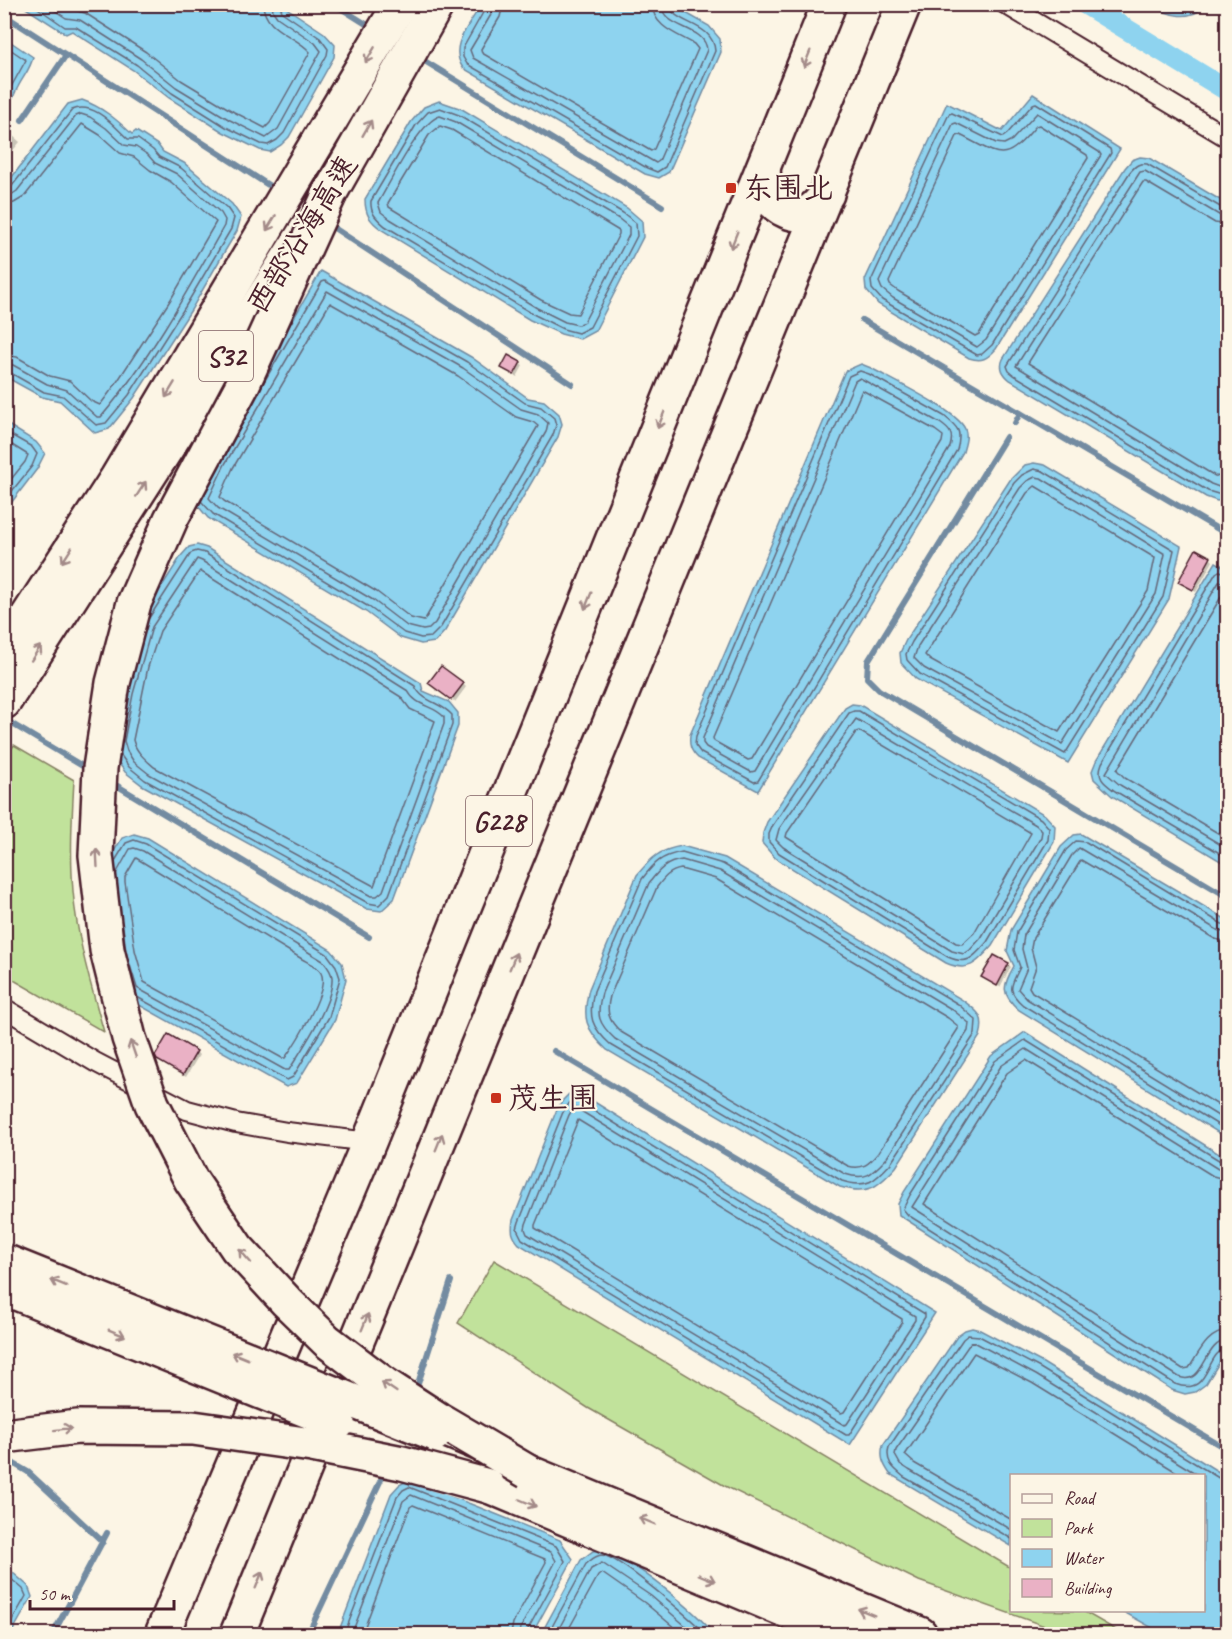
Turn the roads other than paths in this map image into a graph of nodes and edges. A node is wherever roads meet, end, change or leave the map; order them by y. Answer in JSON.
{"nodes":[{"id":1,"x":400,"y":4,"type":"edge"},
{"id":2,"x":437,"y":4,"type":"edge"},
{"id":3,"x":829,"y":4,"type":"edge"},
{"id":4,"x":904,"y":4,"type":"edge"},
{"id":5,"x":1005,"y":4,"type":"edge"},
{"id":6,"x":1227,"y":138,"type":"edge"},
{"id":7,"x":763,"y":168,"type":"junction"},
{"id":8,"x":330,"y":193,"type":"junction"},
{"id":9,"x":827,"y":194,"type":"junction"},
{"id":10,"x":4,"y":653,"type":"edge"},
{"id":11,"x":4,"y":702,"type":"edge"},
{"id":12,"x":4,"y":1008,"type":"edge"},
{"id":13,"x":369,"y":1142,"type":"junction"},
{"id":14,"x":4,"y":1261,"type":"edge"},
{"id":15,"x":4,"y":1288,"type":"edge"},
{"id":16,"x":4,"y":1436,"type":"edge"},
{"id":17,"x":528,"y":1472,"type":"junction"},
{"id":18,"x":488,"y":1486,"type":"junction"},
{"id":19,"x":753,"y":1582,"type":"junction"},
{"id":20,"x":162,"y":1635,"type":"edge"},
{"id":21,"x":237,"y":1635,"type":"edge"},
{"id":22,"x":842,"y":1635,"type":"edge"},
{"id":23,"x":920,"y":1635,"type":"edge"}],
"edges":[{"from":1,"to":10,"type":"highway","name":"西部沿海高速","number":"S32","one_way":true},
{"from":8,"to":2,"type":"highway","name":"西部沿海高速","number":"S32","one_way":true},
{"from":3,"to":7,"type":"highway","number":"G228","one_way":true},
{"from":4,"to":9,"type":"highway","number":"G228"},
{"from":5,"to":6,"type":"street"},
{"from":7,"to":9,"type":"highway"},
{"from":7,"to":13,"type":"highway","number":"G228","one_way":true},
{"from":11,"to":8,"type":"highway","name":"西部沿海高速","number":"S32","one_way":true,"bridge":true},
{"from":17,"to":8,"type":"highway","one_way":true,"bridge":true},
{"from":21,"to":9,"type":"highway","number":"G228","one_way":true},
{"from":12,"to":13,"type":"street"},
{"from":13,"to":20,"type":"highway","number":"G228"},
{"from":17,"to":14,"type":"highway","one_way":true,"bridge":true},
{"from":15,"to":18,"type":"highway","one_way":true,"bridge":true},
{"from":16,"to":18,"type":"highway","one_way":true,"bridge":true},
{"from":19,"to":17,"type":"highway","one_way":true},
{"from":18,"to":19,"type":"highway","one_way":true},
{"from":19,"to":22,"type":"highway"},
{"from":23,"to":19,"type":"highway","one_way":true}]}
